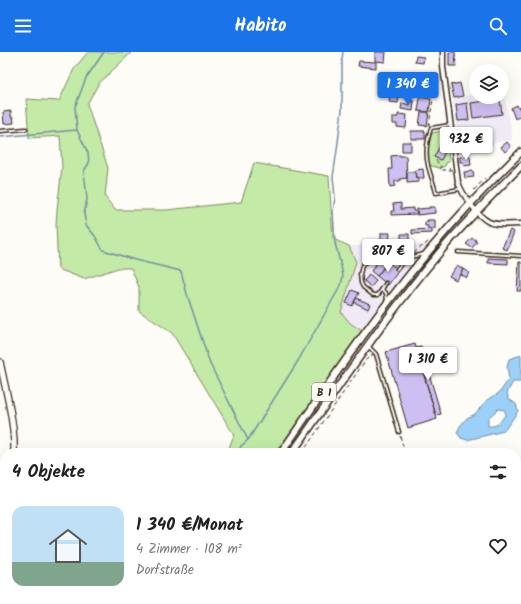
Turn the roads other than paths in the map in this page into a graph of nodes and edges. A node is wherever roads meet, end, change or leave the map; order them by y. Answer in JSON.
{"nodes":[{"id":1,"x":443,"y":52,"type":"edge"},
{"id":2,"x":451,"y":125,"type":"junction"},
{"id":3,"x":26,"y":129,"type":"dead end"},
{"id":4,"x":0,"y":131,"type":"edge"},
{"id":5,"x":521,"y":152,"type":"edge"},
{"id":6,"x":521,"y":166,"type":"edge"},
{"id":7,"x":460,"y":189,"type":"junction"},
{"id":8,"x":470,"y":204,"type":"junction"},
{"id":9,"x":477,"y":211,"type":"junction"},
{"id":10,"x":521,"y":224,"type":"edge"},
{"id":11,"x":458,"y":252,"type":"dead end"},
{"id":12,"x":427,"y":253,"type":"junction"},
{"id":13,"x":521,"y":256,"type":"edge"},
{"id":14,"x":406,"y":258,"type":"junction"},
{"id":15,"x":397,"y":269,"type":"dead end"},
{"id":16,"x":386,"y":283,"type":"dead end"},
{"id":17,"x":382,"y":289,"type":"junction"},
{"id":18,"x":388,"y":302,"type":"junction"},
{"id":19,"x":368,"y":346,"type":"junction"},
{"id":20,"x":0,"y":362,"type":"edge"},
{"id":21,"x":399,"y":432,"type":"road end"},
{"id":22,"x":14,"y":448,"type":"edge"},
{"id":23,"x":285,"y":448,"type":"edge"},
{"id":24,"x":296,"y":448,"type":"edge"}],
"edges":[{"from":1,"to":2,"type":"street"},
{"from":2,"to":7,"type":"street"},
{"from":2,"to":7,"type":"lane"},
{"from":3,"to":4,"type":"lane"},
{"from":5,"to":8,"type":"main road","number":"B 1"},
{"from":6,"to":9,"type":"main road","number":"B 1"},
{"from":7,"to":8,"type":"street"},
{"from":8,"to":9,"type":"street"},
{"from":8,"to":12,"type":"main road","number":"B 1"},
{"from":9,"to":10,"type":"street"},
{"from":9,"to":19,"type":"main road","number":"B 1"},
{"from":11,"to":13,"type":"lane"},
{"from":12,"to":14,"type":"lane"},
{"from":12,"to":18,"type":"main road","number":"B 1"},
{"from":14,"to":15,"type":"lane"},
{"from":14,"to":17,"type":"lane"},
{"from":16,"to":17,"type":"lane"},
{"from":17,"to":18,"type":"lane"},
{"from":18,"to":23,"type":"main road","number":"B 1"},
{"from":19,"to":21,"type":"lane"},
{"from":19,"to":24,"type":"main road","number":"B 1"},
{"from":20,"to":22,"type":"street"}]}
